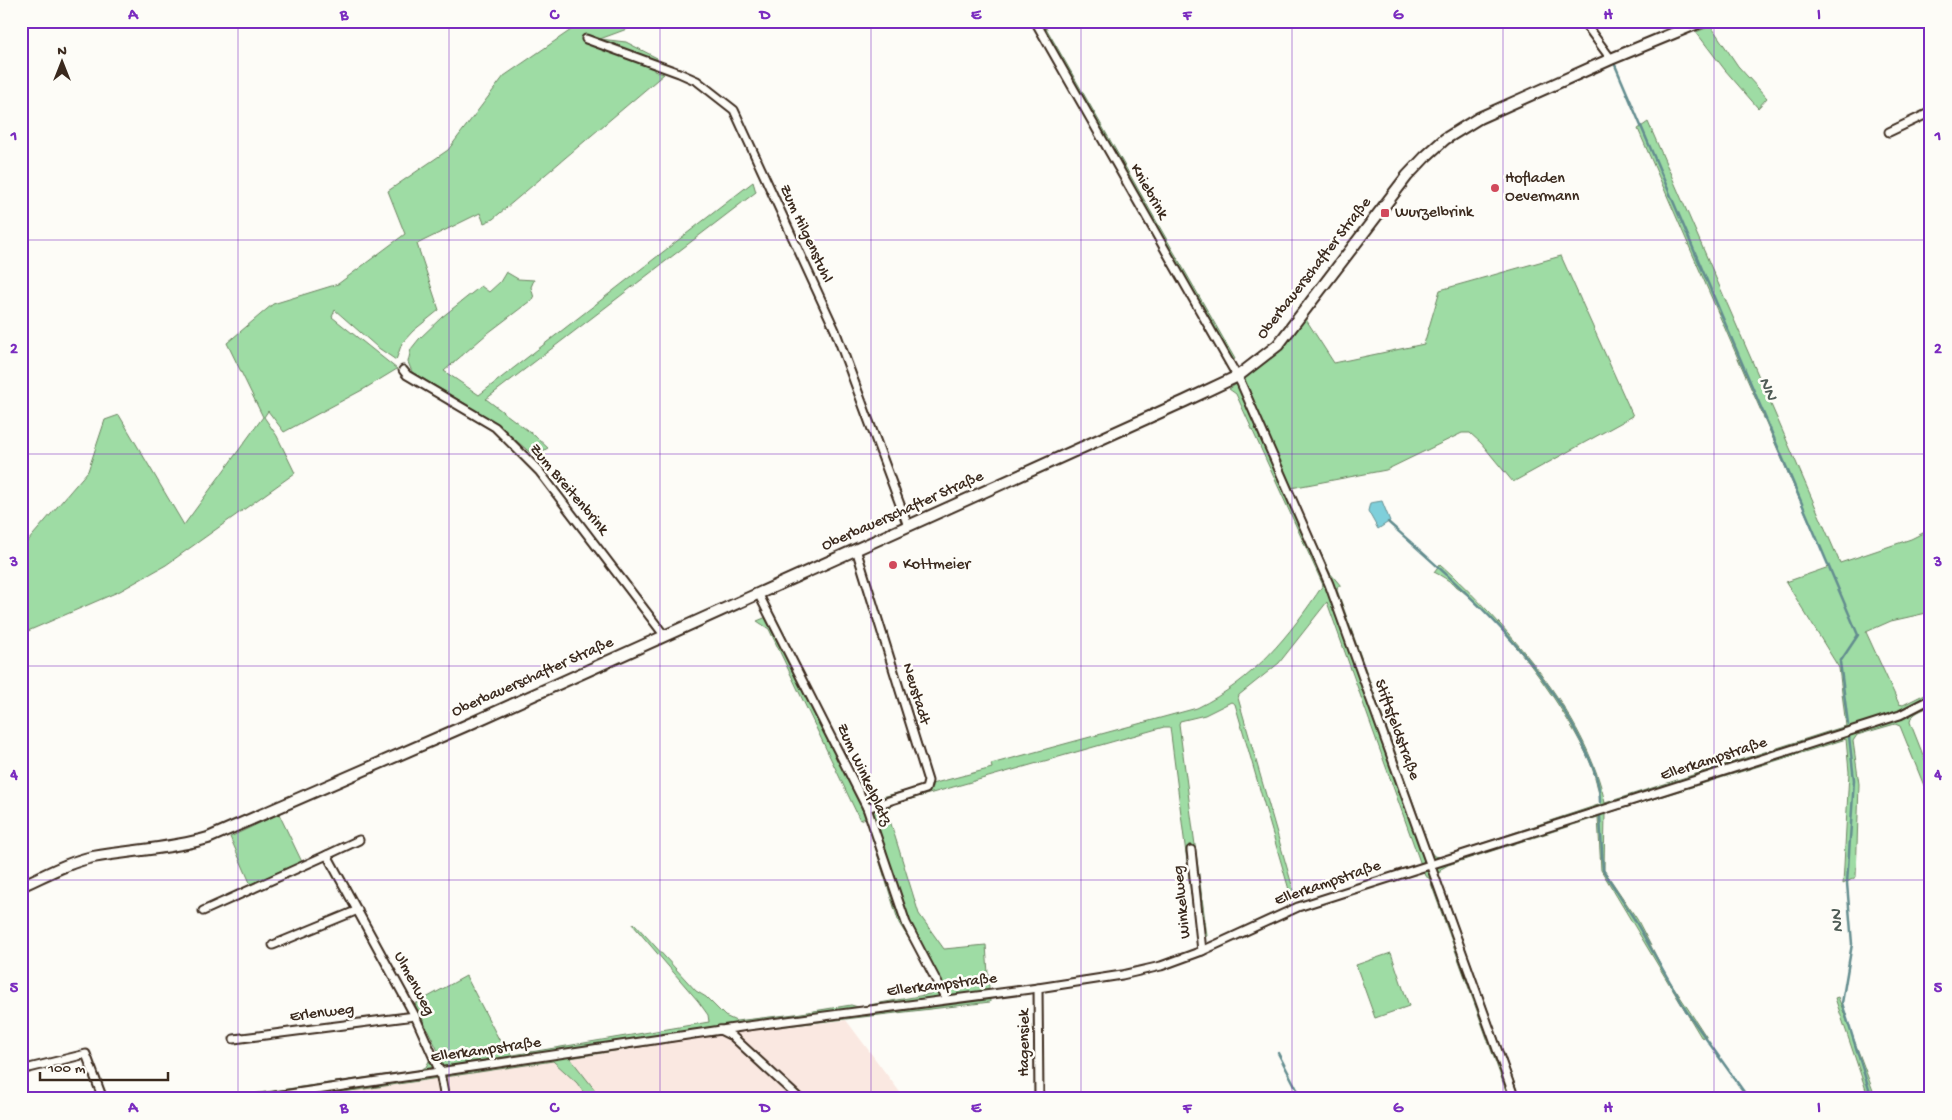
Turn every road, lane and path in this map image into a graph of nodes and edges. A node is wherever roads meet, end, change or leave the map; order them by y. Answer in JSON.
{"nodes":[{"id":1,"x":1035,"y":21,"type":"edge"},
{"id":2,"x":1583,"y":21,"type":"edge"},
{"id":3,"x":1702,"y":21,"type":"edge"},
{"id":4,"x":586,"y":40,"type":"dead end"},
{"id":5,"x":1611,"y":59,"type":"junction"},
{"id":6,"x":1931,"y":112,"type":"edge"},
{"id":7,"x":1889,"y":132,"type":"dead end"},
{"id":8,"x":403,"y":370,"type":"dead end"},
{"id":9,"x":1238,"y":376,"type":"junction"},
{"id":10,"x":908,"y":526,"type":"junction"},
{"id":11,"x":856,"y":549,"type":"junction"},
{"id":12,"x":758,"y":593,"type":"junction"},
{"id":13,"x":664,"y":635,"type":"junction"},
{"id":14,"x":1931,"y":699,"type":"edge"},
{"id":15,"x":867,"y":808,"type":"junction"},
{"id":16,"x":359,"y":840,"type":"dead end"},
{"id":17,"x":1191,"y":850,"type":"dead end"},
{"id":18,"x":327,"y":855,"type":"junction"},
{"id":19,"x":1430,"y":864,"type":"junction"},
{"id":20,"x":21,"y":886,"type":"edge"},
{"id":21,"x":358,"y":910,"type":"junction"},
{"id":22,"x":203,"y":911,"type":"dead end"},
{"id":23,"x":273,"y":945,"type":"dead end"},
{"id":24,"x":1202,"y":951,"type":"junction"},
{"id":25,"x":1038,"y":988,"type":"junction"},
{"id":26,"x":946,"y":999,"type":"junction"},
{"id":27,"x":415,"y":1016,"type":"junction"},
{"id":28,"x":720,"y":1030,"type":"junction"},
{"id":29,"x":234,"y":1039,"type":"dead end"},
{"id":30,"x":21,"y":1070,"type":"edge"},
{"id":31,"x":440,"y":1072,"type":"junction"},
{"id":32,"x":103,"y":1099,"type":"edge"},
{"id":33,"x":256,"y":1099,"type":"edge"},
{"id":34,"x":445,"y":1099,"type":"edge"},
{"id":35,"x":800,"y":1099,"type":"edge"},
{"id":36,"x":1039,"y":1099,"type":"edge"},
{"id":37,"x":1515,"y":1099,"type":"edge"}],
"edges":[{"from":1,"to":9,"type":"street","name":"Kniebrink"},
{"from":2,"to":5,"type":"street"},
{"from":3,"to":5,"type":"main road","name":"Oberbauerschafter Straße"},
{"from":4,"to":10,"type":"street","name":"Zum Hilgenstuhl"},
{"from":5,"to":9,"type":"main road","name":"Oberbauerschafter Straße"},
{"from":6,"to":7,"type":"street"},
{"from":8,"to":13,"type":"street","name":"Zum Breitenbrink"},
{"from":9,"to":10,"type":"main road","name":"Oberbauerschafter Straße"},
{"from":9,"to":19,"type":"street","name":"Stiftsfeldstraße"},
{"from":10,"to":11,"type":"main road","name":"Oberbauerschafter Straße"},
{"from":11,"to":12,"type":"main road","name":"Oberbauerschafter Straße"},
{"from":11,"to":15,"type":"street","name":"Neustadt"},
{"from":12,"to":13,"type":"main road","name":"Oberbauerschafter Straße"},
{"from":12,"to":15,"type":"street","name":"Zum Winkelplatz"},
{"from":13,"to":20,"type":"main road","name":"Oberbauerschafter Straße"},
{"from":14,"to":19,"type":"street","name":"Ellerkampstraße"},
{"from":15,"to":26,"type":"street","name":"Zum Winkelplatz"},
{"from":16,"to":18,"type":"street"},
{"from":17,"to":24,"type":"street","name":"Winkelweg"},
{"from":18,"to":21,"type":"street","name":"Ulmenweg"},
{"from":18,"to":22,"type":"street"},
{"from":19,"to":24,"type":"street","name":"Ellerkampstraße"},
{"from":19,"to":37,"type":"street","name":"Stiftsfeldstraße"},
{"from":21,"to":23,"type":"street"},
{"from":21,"to":27,"type":"street","name":"Ulmenweg"},
{"from":24,"to":25,"type":"street","name":"Ellerkampstraße"},
{"from":25,"to":26,"type":"street","name":"Ellerkampstraße"},
{"from":25,"to":36,"type":"street","name":"Hagensiek"},
{"from":26,"to":28,"type":"street","name":"Ellerkampstraße"},
{"from":27,"to":29,"type":"street","name":"Erlenweg"},
{"from":27,"to":31,"type":"street","name":"Ulmenweg"},
{"from":28,"to":31,"type":"street","name":"Ellerkampstraße"},
{"from":28,"to":35,"type":"street"},
{"from":30,"to":32,"type":"street"},
{"from":31,"to":33,"type":"street","name":"Ellerkampstraße"},
{"from":31,"to":34,"type":"street","name":"Ulmenweg"}]}
